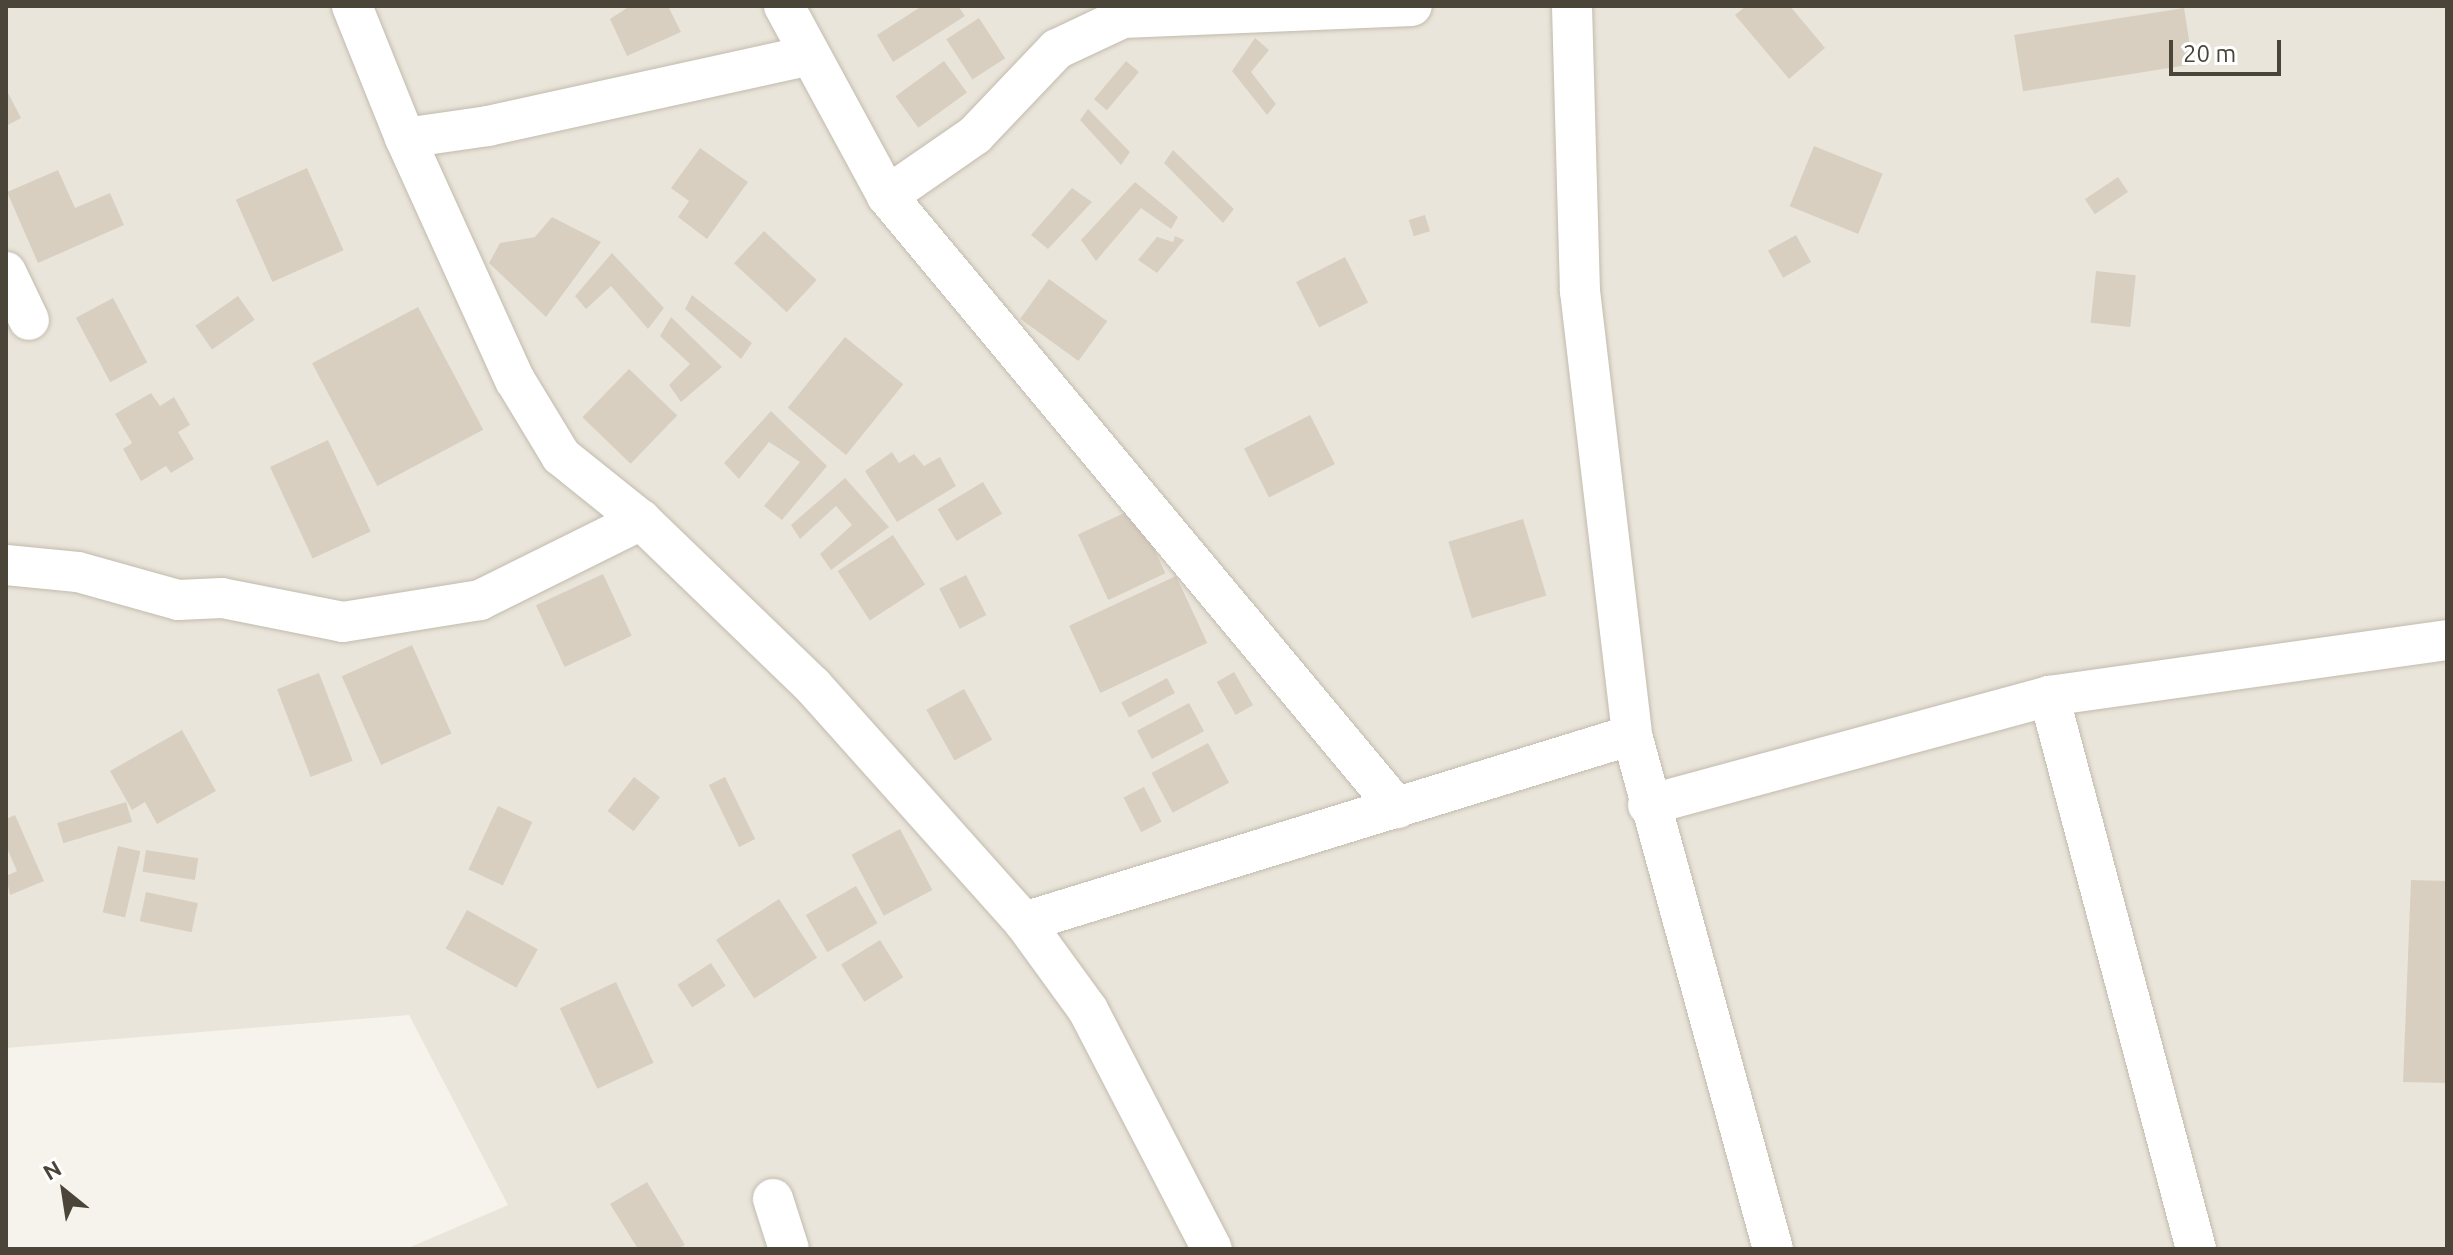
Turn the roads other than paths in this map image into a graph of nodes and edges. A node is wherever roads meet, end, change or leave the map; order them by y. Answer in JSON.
{"nodes":[{"id":1,"x":352,"y":6,"type":"edge"},
{"id":2,"x":784,"y":6,"type":"edge"},
{"id":3,"x":1412,"y":6,"type":"edge"},
{"id":4,"x":1572,"y":6,"type":"edge"},
{"id":5,"x":807,"y":56,"type":"junction"},
{"id":6,"x":405,"y":138,"type":"junction"},
{"id":7,"x":887,"y":196,"type":"junction"},
{"id":8,"x":6,"y":272,"type":"edge"},
{"id":9,"x":29,"y":320,"type":"dead end"},
{"id":10,"x":641,"y":520,"type":"junction"},
{"id":11,"x":6,"y":565,"type":"edge"},
{"id":12,"x":2447,"y":640,"type":"edge"},
{"id":13,"x":2049,"y":696,"type":"junction"},
{"id":14,"x":1632,"y":735,"type":"junction"},
{"id":15,"x":1648,"y":805,"type":"junction"},
{"id":16,"x":1397,"y":808,"type":"junction"},
{"id":17,"x":1024,"y":922,"type":"junction"},
{"id":18,"x":773,"y":1199,"type":"dead end"},
{"id":19,"x":789,"y":1249,"type":"edge"},
{"id":20,"x":1212,"y":1249,"type":"edge"},
{"id":21,"x":1773,"y":1249,"type":"edge"},
{"id":22,"x":2196,"y":1249,"type":"edge"}],
"edges":[{"from":1,"to":6,"type":"street"},
{"from":2,"to":5,"type":"street"},
{"from":3,"to":7,"type":"street"},
{"from":4,"to":14,"type":"street"},
{"from":5,"to":6,"type":"street"},
{"from":5,"to":7,"type":"street"},
{"from":6,"to":10,"type":"street"},
{"from":7,"to":16,"type":"street"},
{"from":8,"to":9,"type":"street"},
{"from":10,"to":11,"type":"street"},
{"from":10,"to":17,"type":"street"},
{"from":12,"to":13,"type":"street"},
{"from":13,"to":15,"type":"street"},
{"from":13,"to":22,"type":"street"},
{"from":14,"to":15,"type":"street"},
{"from":14,"to":16,"type":"street"},
{"from":15,"to":21,"type":"street"},
{"from":16,"to":17,"type":"street"},
{"from":17,"to":20,"type":"street"},
{"from":18,"to":19,"type":"street"}]}
